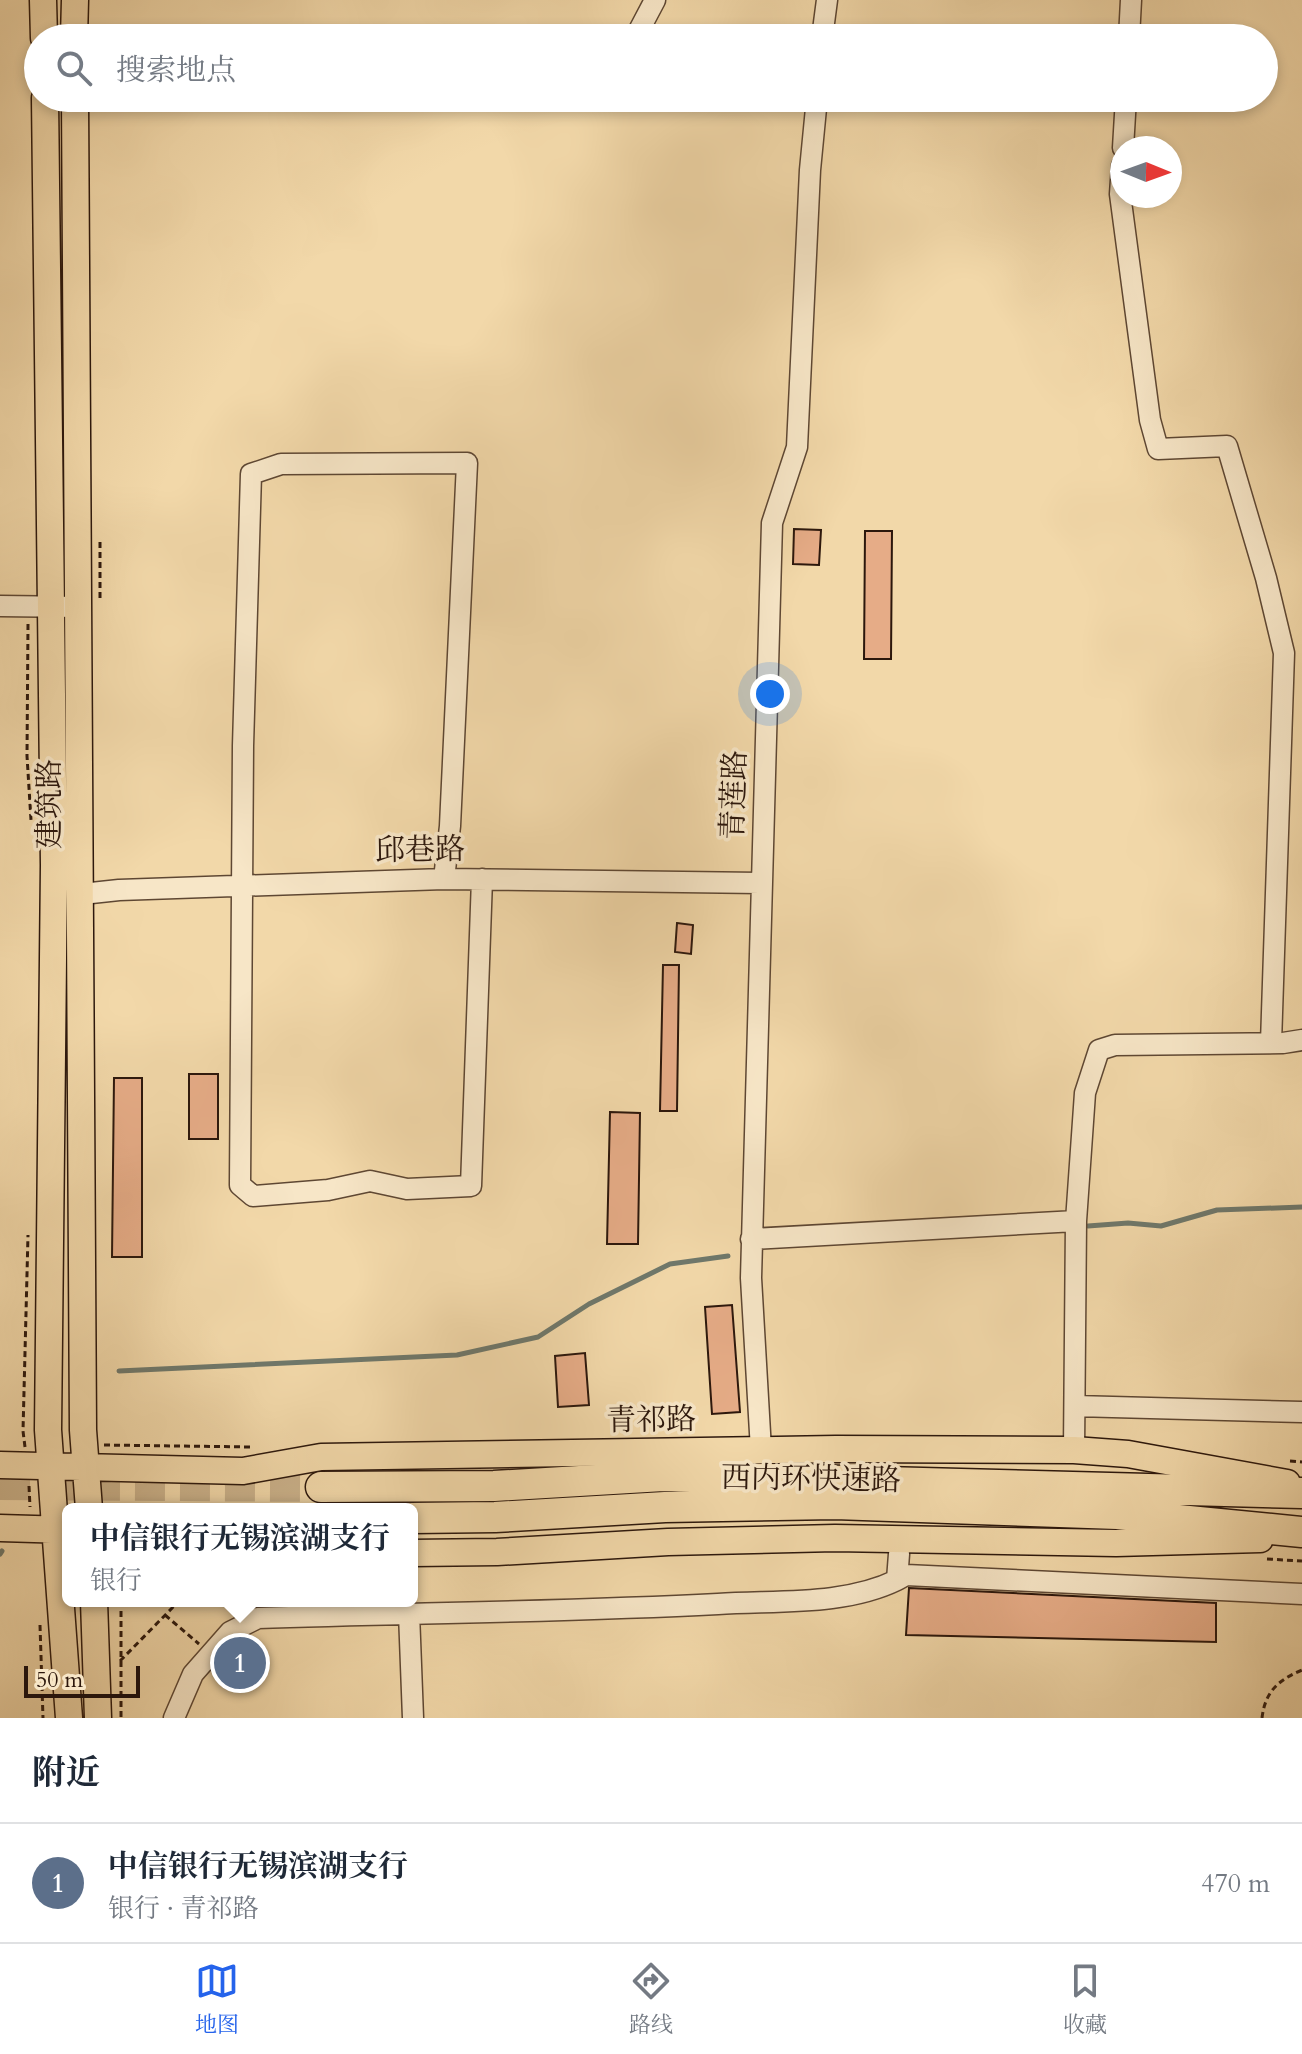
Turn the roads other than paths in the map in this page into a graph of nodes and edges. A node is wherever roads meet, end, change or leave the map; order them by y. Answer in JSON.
{"nodes":[{"id":1,"x":43,"y":0,"type":"edge"},
{"id":2,"x":75,"y":0,"type":"edge"},
{"id":3,"x":655,"y":0,"type":"edge"},
{"id":4,"x":827,"y":0,"type":"edge"},
{"id":5,"x":1131,"y":0,"type":"edge"},
{"id":6,"x":40,"y":24,"type":"edge"},
{"id":7,"x":74,"y":24,"type":"edge"},
{"id":8,"x":642,"y":24,"type":"edge"},
{"id":9,"x":824,"y":24,"type":"edge"},
{"id":10,"x":1130,"y":24,"type":"edge"},
{"id":11,"x":38,"y":112,"type":"edge"},
{"id":12,"x":75,"y":112,"type":"edge"},
{"id":13,"x":816,"y":112,"type":"edge"},
{"id":14,"x":1125,"y":112,"type":"edge"},
{"id":15,"x":1124,"y":136,"type":"edge"},
{"id":16,"x":1122,"y":208,"type":"edge"},
{"id":17,"x":0,"y":606,"type":"edge"},
{"id":18,"x":41,"y":607,"type":"junction"},
{"id":19,"x":79,"y":607,"type":"junction"},
{"id":20,"x":444,"y":879,"type":"junction"},
{"id":21,"x":482,"y":879,"type":"junction"},
{"id":22,"x":760,"y":883,"type":"junction"},
{"id":23,"x":242,"y":886,"type":"junction"},
{"id":24,"x":82,"y":894,"type":"junction"},
{"id":25,"x":1302,"y":1040,"type":"edge"},
{"id":26,"x":1271,"y":1043,"type":"junction"},
{"id":27,"x":1076,"y":1221,"type":"junction"},
{"id":28,"x":751,"y":1239,"type":"junction"},
{"id":29,"x":1075,"y":1406,"type":"junction"},
{"id":30,"x":1302,"y":1412,"type":"edge"},
{"id":31,"x":761,"y":1450,"type":"junction"},
{"id":32,"x":1074,"y":1450,"type":"junction"},
{"id":33,"x":0,"y":1465,"type":"edge"},
{"id":34,"x":39,"y":1466,"type":"junction"},
{"id":35,"x":86,"y":1468,"type":"junction"},
{"id":36,"x":1302,"y":1486,"type":"edge"},
{"id":37,"x":321,"y":1487,"type":"tunnel mouth"},
{"id":38,"x":1302,"y":1493,"type":"edge"},
{"id":39,"x":89,"y":1503,"type":"edge"},
{"id":40,"x":418,"y":1518,"type":"edge"},
{"id":41,"x":0,"y":1528,"type":"edge"},
{"id":42,"x":51,"y":1530,"type":"edge"},
{"id":43,"x":1302,"y":1535,"type":"edge"},
{"id":44,"x":418,"y":1553,"type":"edge"},
{"id":45,"x":899,"y":1554,"type":"dead end"},
{"id":46,"x":897,"y":1580,"type":"junction"},
{"id":47,"x":1302,"y":1594,"type":"edge"},
{"id":48,"x":94,"y":1607,"type":"edge"},
{"id":49,"x":409,"y":1613,"type":"junction"},
{"id":50,"x":69,"y":1718,"type":"edge"},
{"id":51,"x":98,"y":1718,"type":"edge"},
{"id":52,"x":174,"y":1718,"type":"edge"},
{"id":53,"x":413,"y":1718,"type":"edge"}],
"edges":[{"from":1,"to":6,"type":"main road"},
{"from":2,"to":7,"type":"main road"},
{"from":3,"to":8,"type":"street"},
{"from":4,"to":9,"type":"street"},
{"from":5,"to":10,"type":"street"},
{"from":11,"to":18,"type":"main road","name":"建筑路"},
{"from":12,"to":19,"type":"main road","name":"建筑路"},
{"from":13,"to":22,"type":"street","name":"青莲路"},
{"from":14,"to":15,"type":"street"},
{"from":16,"to":26,"type":"street"},
{"from":17,"to":18,"type":"street"},
{"from":18,"to":19,"type":"street"},
{"from":18,"to":34,"type":"main road","name":"建筑路"},
{"from":19,"to":24,"type":"main road","name":"建筑路"},
{"from":20,"to":21,"type":"street","name":"邱巷路"},
{"from":20,"to":23,"type":"street","name":"邱巷路"},
{"from":20,"to":23,"type":"street"},
{"from":21,"to":22,"type":"street","name":"邱巷路"},
{"from":21,"to":23,"type":"street"},
{"from":22,"to":28,"type":"street","name":"青莲路"},
{"from":23,"to":24,"type":"street","name":"邱巷路"},
{"from":24,"to":35,"type":"main road","name":"建筑路"},
{"from":25,"to":26,"type":"street"},
{"from":26,"to":27,"type":"street"},
{"from":27,"to":28,"type":"street"},
{"from":27,"to":29,"type":"street"},
{"from":28,"to":31,"type":"street","name":"青莲路"},
{"from":29,"to":30,"type":"street"},
{"from":29,"to":32,"type":"street"},
{"from":31,"to":32,"type":"main road","name":"青祁路"},
{"from":31,"to":35,"type":"main road","name":"青祁路"},
{"from":32,"to":36,"type":"main road","name":"青祁路"},
{"from":33,"to":34,"type":"main road","name":"青祁路"},
{"from":34,"to":35,"type":"main road","name":"青祁路"},
{"from":34,"to":42,"type":"main road","name":"建筑路"},
{"from":35,"to":39,"type":"main road","name":"建筑路"},
{"from":37,"to":38,"type":"highway","name":"西内环快速路"},
{"from":40,"to":43,"type":"highway","name":"西内环快速路"},
{"from":41,"to":42,"type":"main road"},
{"from":42,"to":50,"type":"main road","name":"建筑路"},
{"from":43,"to":44,"type":"main road"},
{"from":45,"to":46,"type":"street"},
{"from":46,"to":47,"type":"street"},
{"from":46,"to":49,"type":"street"},
{"from":48,"to":51,"type":"main road"},
{"from":49,"to":52,"type":"street"},
{"from":49,"to":53,"type":"street"}]}
